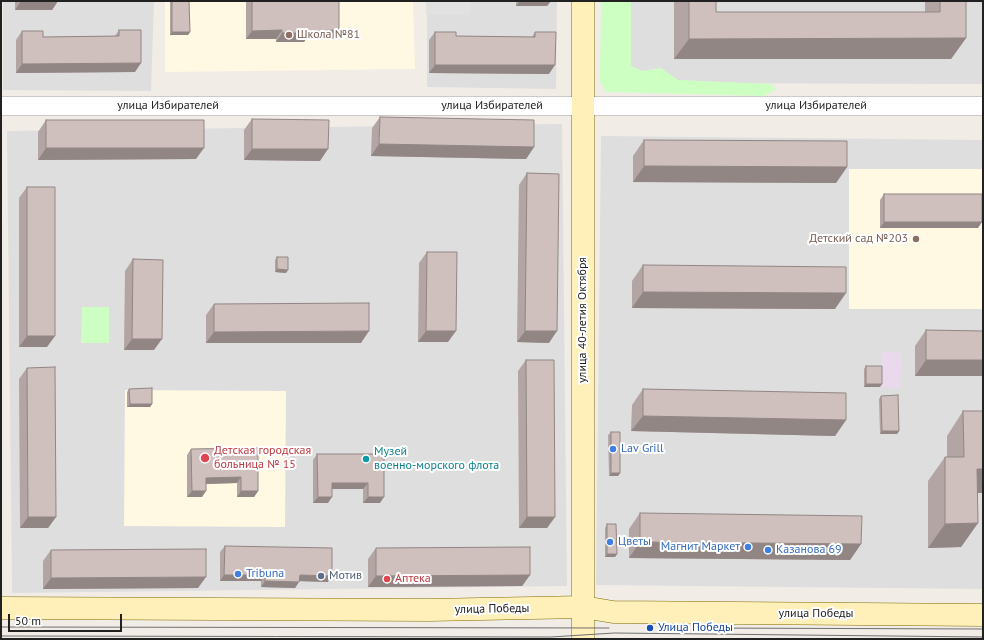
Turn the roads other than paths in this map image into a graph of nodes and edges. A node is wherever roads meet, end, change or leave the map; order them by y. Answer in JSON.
{"nodes":[{"id":1,"x":583,"y":1,"type":"edge"},
{"id":2,"x":1,"y":106,"type":"edge"},
{"id":3,"x":583,"y":106,"type":"junction"},
{"id":4,"x":983,"y":106,"type":"edge"},
{"id":5,"x":583,"y":607,"type":"junction"},
{"id":6,"x":1,"y":608,"type":"edge"},
{"id":7,"x":983,"y":615,"type":"edge"},
{"id":8,"x":583,"y":639,"type":"edge"}],
"edges":[{"from":1,"to":3,"type":"main road","name":"улица 40-летия Октября"},
{"from":2,"to":3,"type":"street","name":"улица Избирателей"},
{"from":3,"to":4,"type":"street","name":"улица Избирателей"},
{"from":3,"to":5,"type":"main road","name":"улица 40-летия Октября"},
{"from":5,"to":6,"type":"main road","name":"улица Победы"},
{"from":5,"to":7,"type":"main road","name":"улица Победы"},
{"from":5,"to":8,"type":"main road","name":"улица 40-летия Октября"}]}
